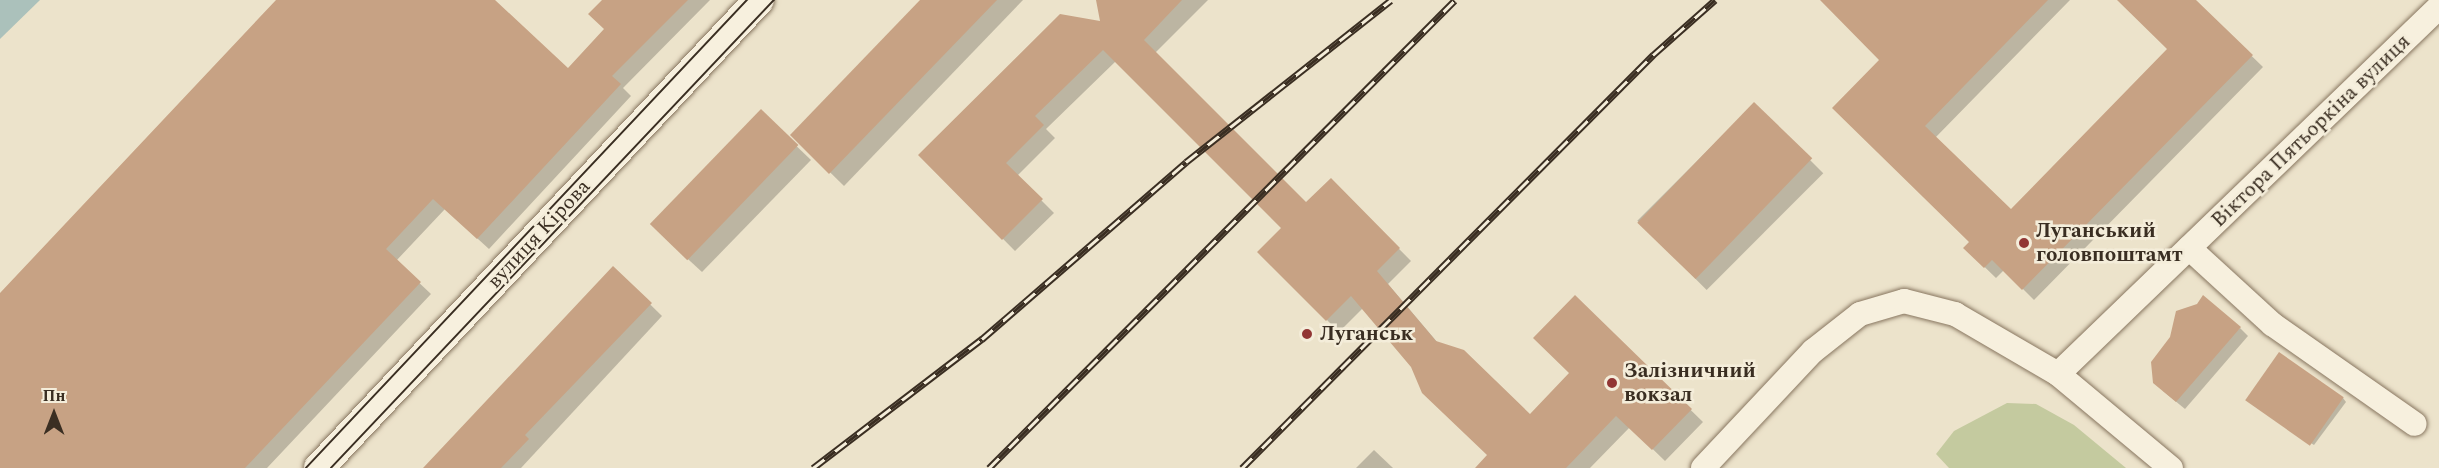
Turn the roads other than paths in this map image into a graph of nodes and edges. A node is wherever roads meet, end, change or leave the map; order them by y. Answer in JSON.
{"nodes":[{"id":1,"x":759,"y":0,"type":"edge"},
{"id":2,"x":2439,"y":7,"type":"edge"},
{"id":3,"x":2189,"y":248,"type":"junction"},
{"id":4,"x":2058,"y":374,"type":"junction"},
{"id":5,"x":2415,"y":424,"type":"dead end"},
{"id":6,"x":319,"y":468,"type":"edge"},
{"id":7,"x":1703,"y":468,"type":"edge"},
{"id":8,"x":2171,"y":468,"type":"edge"}],
"edges":[{"from":1,"to":6,"type":"street","name":"вулиця Кірова"},
{"from":2,"to":3,"type":"street","name":"Віктора Пятьоркіна вулиця"},
{"from":3,"to":4,"type":"street","name":"Віктора Пятьоркіна вулиця"},
{"from":3,"to":5,"type":"street"},
{"from":4,"to":7,"type":"street"},
{"from":4,"to":8,"type":"street"}]}
